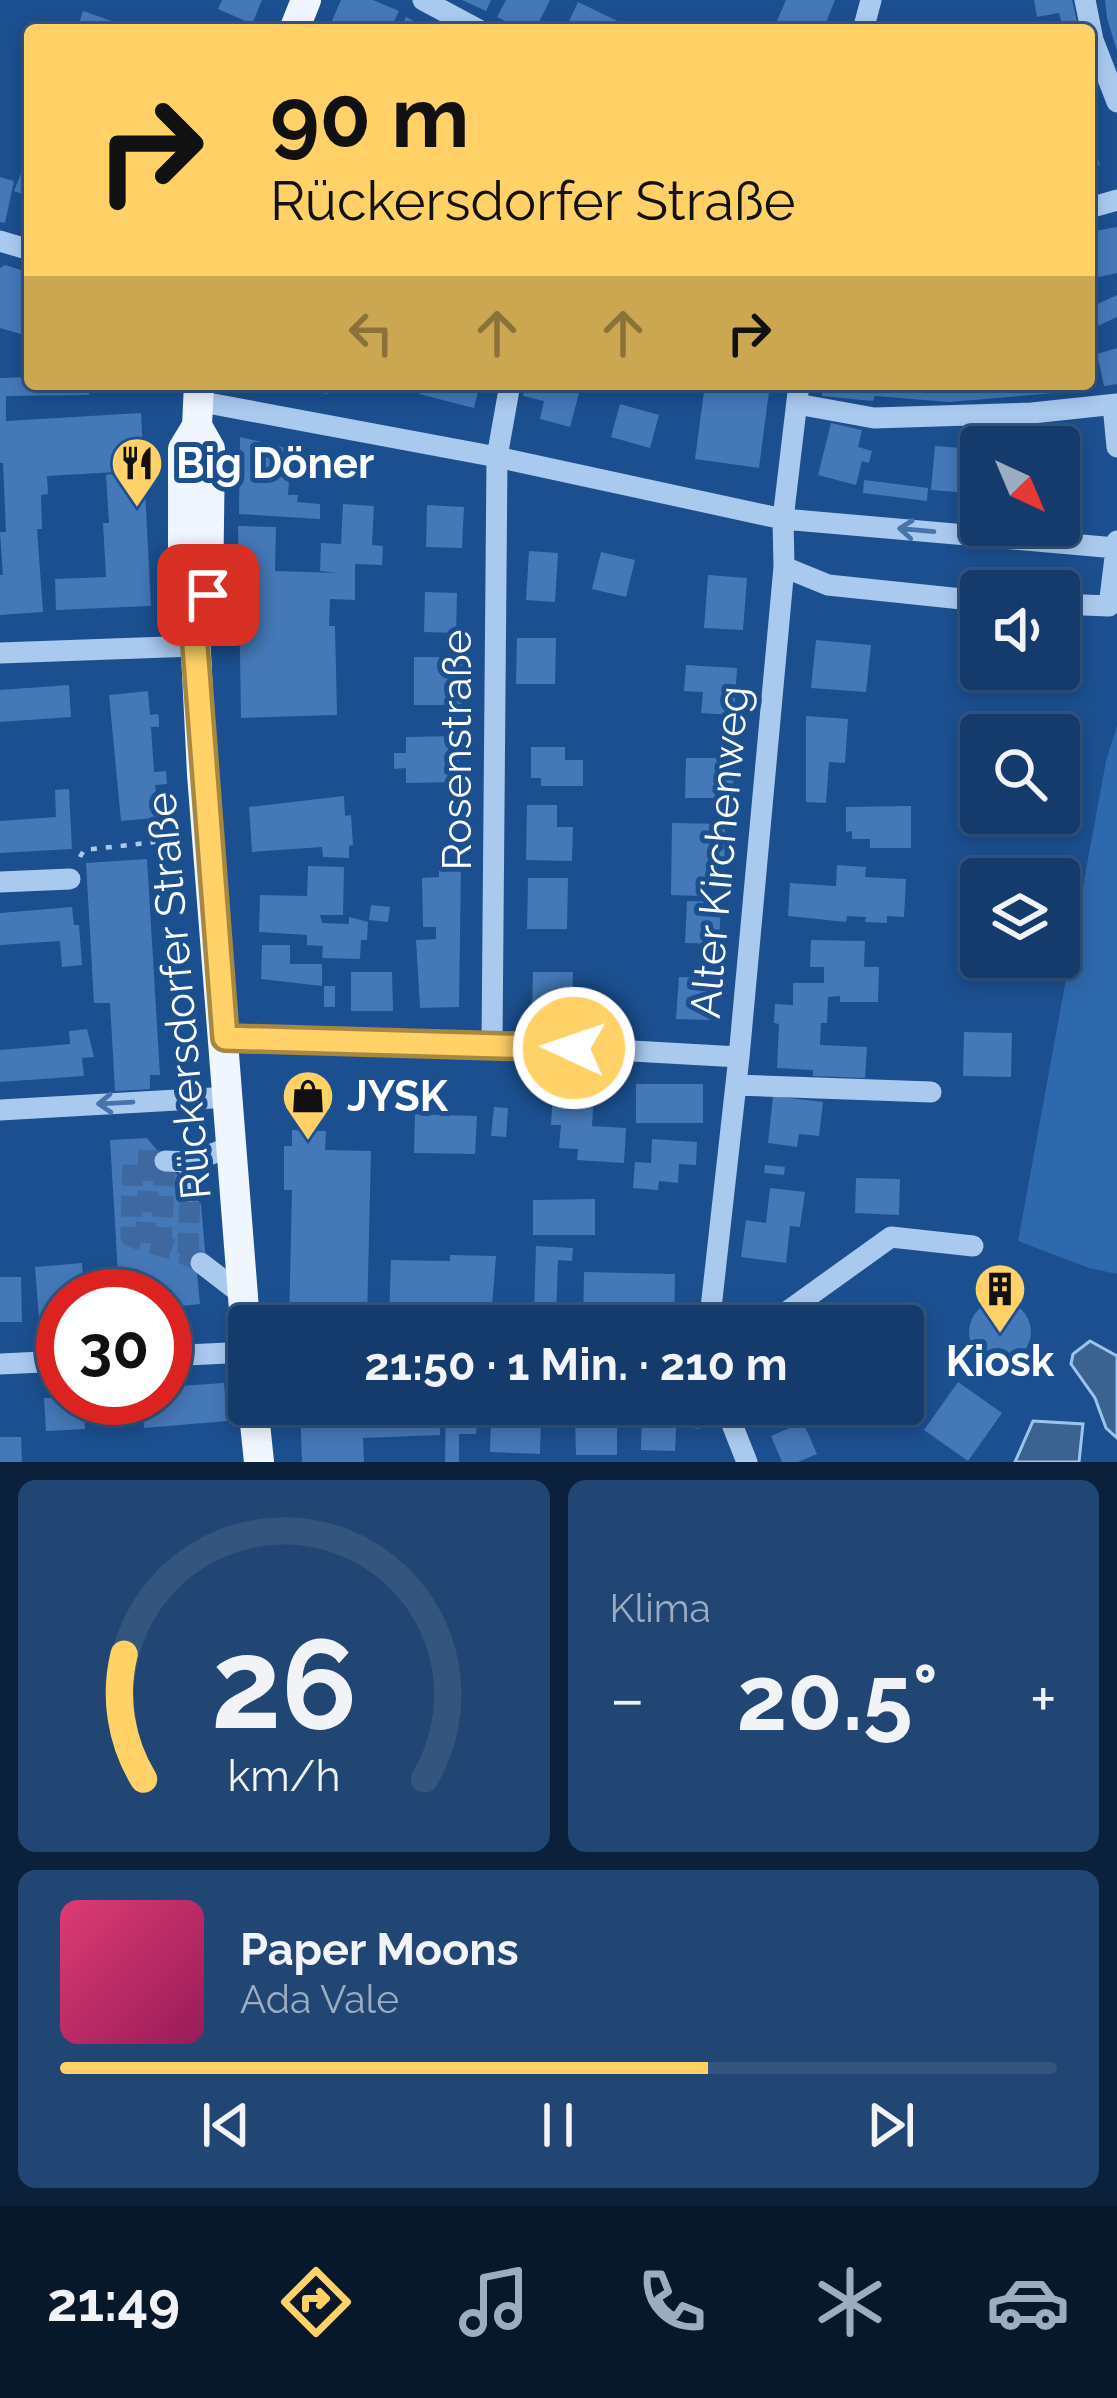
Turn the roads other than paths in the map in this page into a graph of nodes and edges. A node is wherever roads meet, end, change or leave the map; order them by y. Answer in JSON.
{"nodes":[{"id":1,"x":423,"y":0,"type":"edge"},
{"id":2,"x":468,"y":24,"type":"edge"},
{"id":3,"x":1095,"y":45,"type":"edge"},
{"id":4,"x":1117,"y":102,"type":"edge"},
{"id":5,"x":509,"y":390,"type":"edge"},
{"id":6,"x":798,"y":394,"type":"edge"},
{"id":7,"x":197,"y":404,"type":"edge"},
{"id":8,"x":1115,"y":405,"type":"edge"},
{"id":9,"x":1117,"y":447,"type":"edge"},
{"id":10,"x":497,"y":457,"type":"junction"},
{"id":11,"x":783,"y":519,"type":"junction"},
{"id":12,"x":1116,"y":544,"type":"edge"},
{"id":13,"x":784,"y":567,"type":"junction"},
{"id":14,"x":960,"y":599,"type":"edge"},
{"id":15,"x":1080,"y":605,"type":"edge"},
{"id":16,"x":195,"y":646,"type":"junction"},
{"id":17,"x":0,"y":653,"type":"edge"},
{"id":18,"x":70,"y":879,"type":"road end"},
{"id":19,"x":0,"y":882,"type":"edge"},
{"id":20,"x":225,"y":1038,"type":"junction"},
{"id":21,"x":492,"y":1043,"type":"junction"},
{"id":22,"x":739,"y":1057,"type":"junction"},
{"id":23,"x":736,"y":1085,"type":"junction"},
{"id":24,"x":931,"y":1092,"type":"dead end"},
{"id":25,"x":230,"y":1096,"type":"junction"},
{"id":26,"x":0,"y":1110,"type":"edge"},
{"id":27,"x":232,"y":1146,"type":"junction"},
{"id":28,"x":180,"y":1170,"type":"dead end"},
{"id":29,"x":973,"y":1246,"type":"dead end"},
{"id":30,"x":201,"y":1263,"type":"tunnel mouth"},
{"id":31,"x":240,"y":1293,"type":"junction"},
{"id":32,"x":241,"y":1305,"type":"edge"},
{"id":33,"x":711,"y":1305,"type":"edge"},
{"id":34,"x":791,"y":1305,"type":"edge"},
{"id":35,"x":192,"y":1357,"type":"edge"},
{"id":36,"x":228,"y":1358,"type":"edge"},
{"id":37,"x":36,"y":1362,"type":"edge"},
{"id":38,"x":0,"y":1364,"type":"edge"},
{"id":39,"x":255,"y":1425,"type":"edge"},
{"id":40,"x":732,"y":1425,"type":"edge"},
{"id":41,"x":259,"y":1462,"type":"edge"},
{"id":42,"x":747,"y":1462,"type":"edge"}],
"edges":[{"from":1,"to":2,"type":"street"},
{"from":3,"to":4,"type":"street"},
{"from":5,"to":10,"type":"street","name":"Rosenstraße"},
{"from":6,"to":8,"type":"street"},
{"from":6,"to":11,"type":"street","name":"Alter Kirchenweg"},
{"from":7,"to":10,"type":"street"},
{"from":7,"to":16,"type":"main road","name":"Rückersdorfer Straße"},
{"from":8,"to":9,"type":"street"},
{"from":10,"to":11,"type":"street"},
{"from":10,"to":21,"type":"street","name":"Rosenstraße"},
{"from":12,"to":11,"type":"street","one_way":true},
{"from":11,"to":13,"type":"street","name":"Alter Kirchenweg"},
{"from":12,"to":15,"type":"street"},
{"from":13,"to":14,"type":"street"},
{"from":13,"to":22,"type":"street","name":"Alter Kirchenweg"},
{"from":16,"to":17,"type":"street"},
{"from":16,"to":20,"type":"main road","name":"Rückersdorfer Straße"},
{"from":18,"to":19,"type":"street"},
{"from":20,"to":21,"type":"street"},
{"from":20,"to":25,"type":"main road","name":"Rückersdorfer Straße"},
{"from":21,"to":22,"type":"street"},
{"from":22,"to":23,"type":"street","name":"Alter Kirchenweg"},
{"from":23,"to":24,"type":"street"},
{"from":23,"to":33,"type":"street","name":"Alter Kirchenweg"},
{"from":25,"to":26,"type":"street","one_way":true},
{"from":25,"to":27,"type":"main road","name":"Rückersdorfer Straße"},
{"from":27,"to":28,"type":"street"},
{"from":27,"to":31,"type":"main road","name":"Rückersdorfer Straße"},
{"from":29,"to":34,"type":"street"},
{"from":30,"to":31,"type":"street"},
{"from":31,"to":32,"type":"main road","name":"Rückersdorfer Straße"},
{"from":35,"to":36,"type":"street"},
{"from":37,"to":38,"type":"street"},
{"from":39,"to":41,"type":"main road"},
{"from":40,"to":42,"type":"street"}]}
